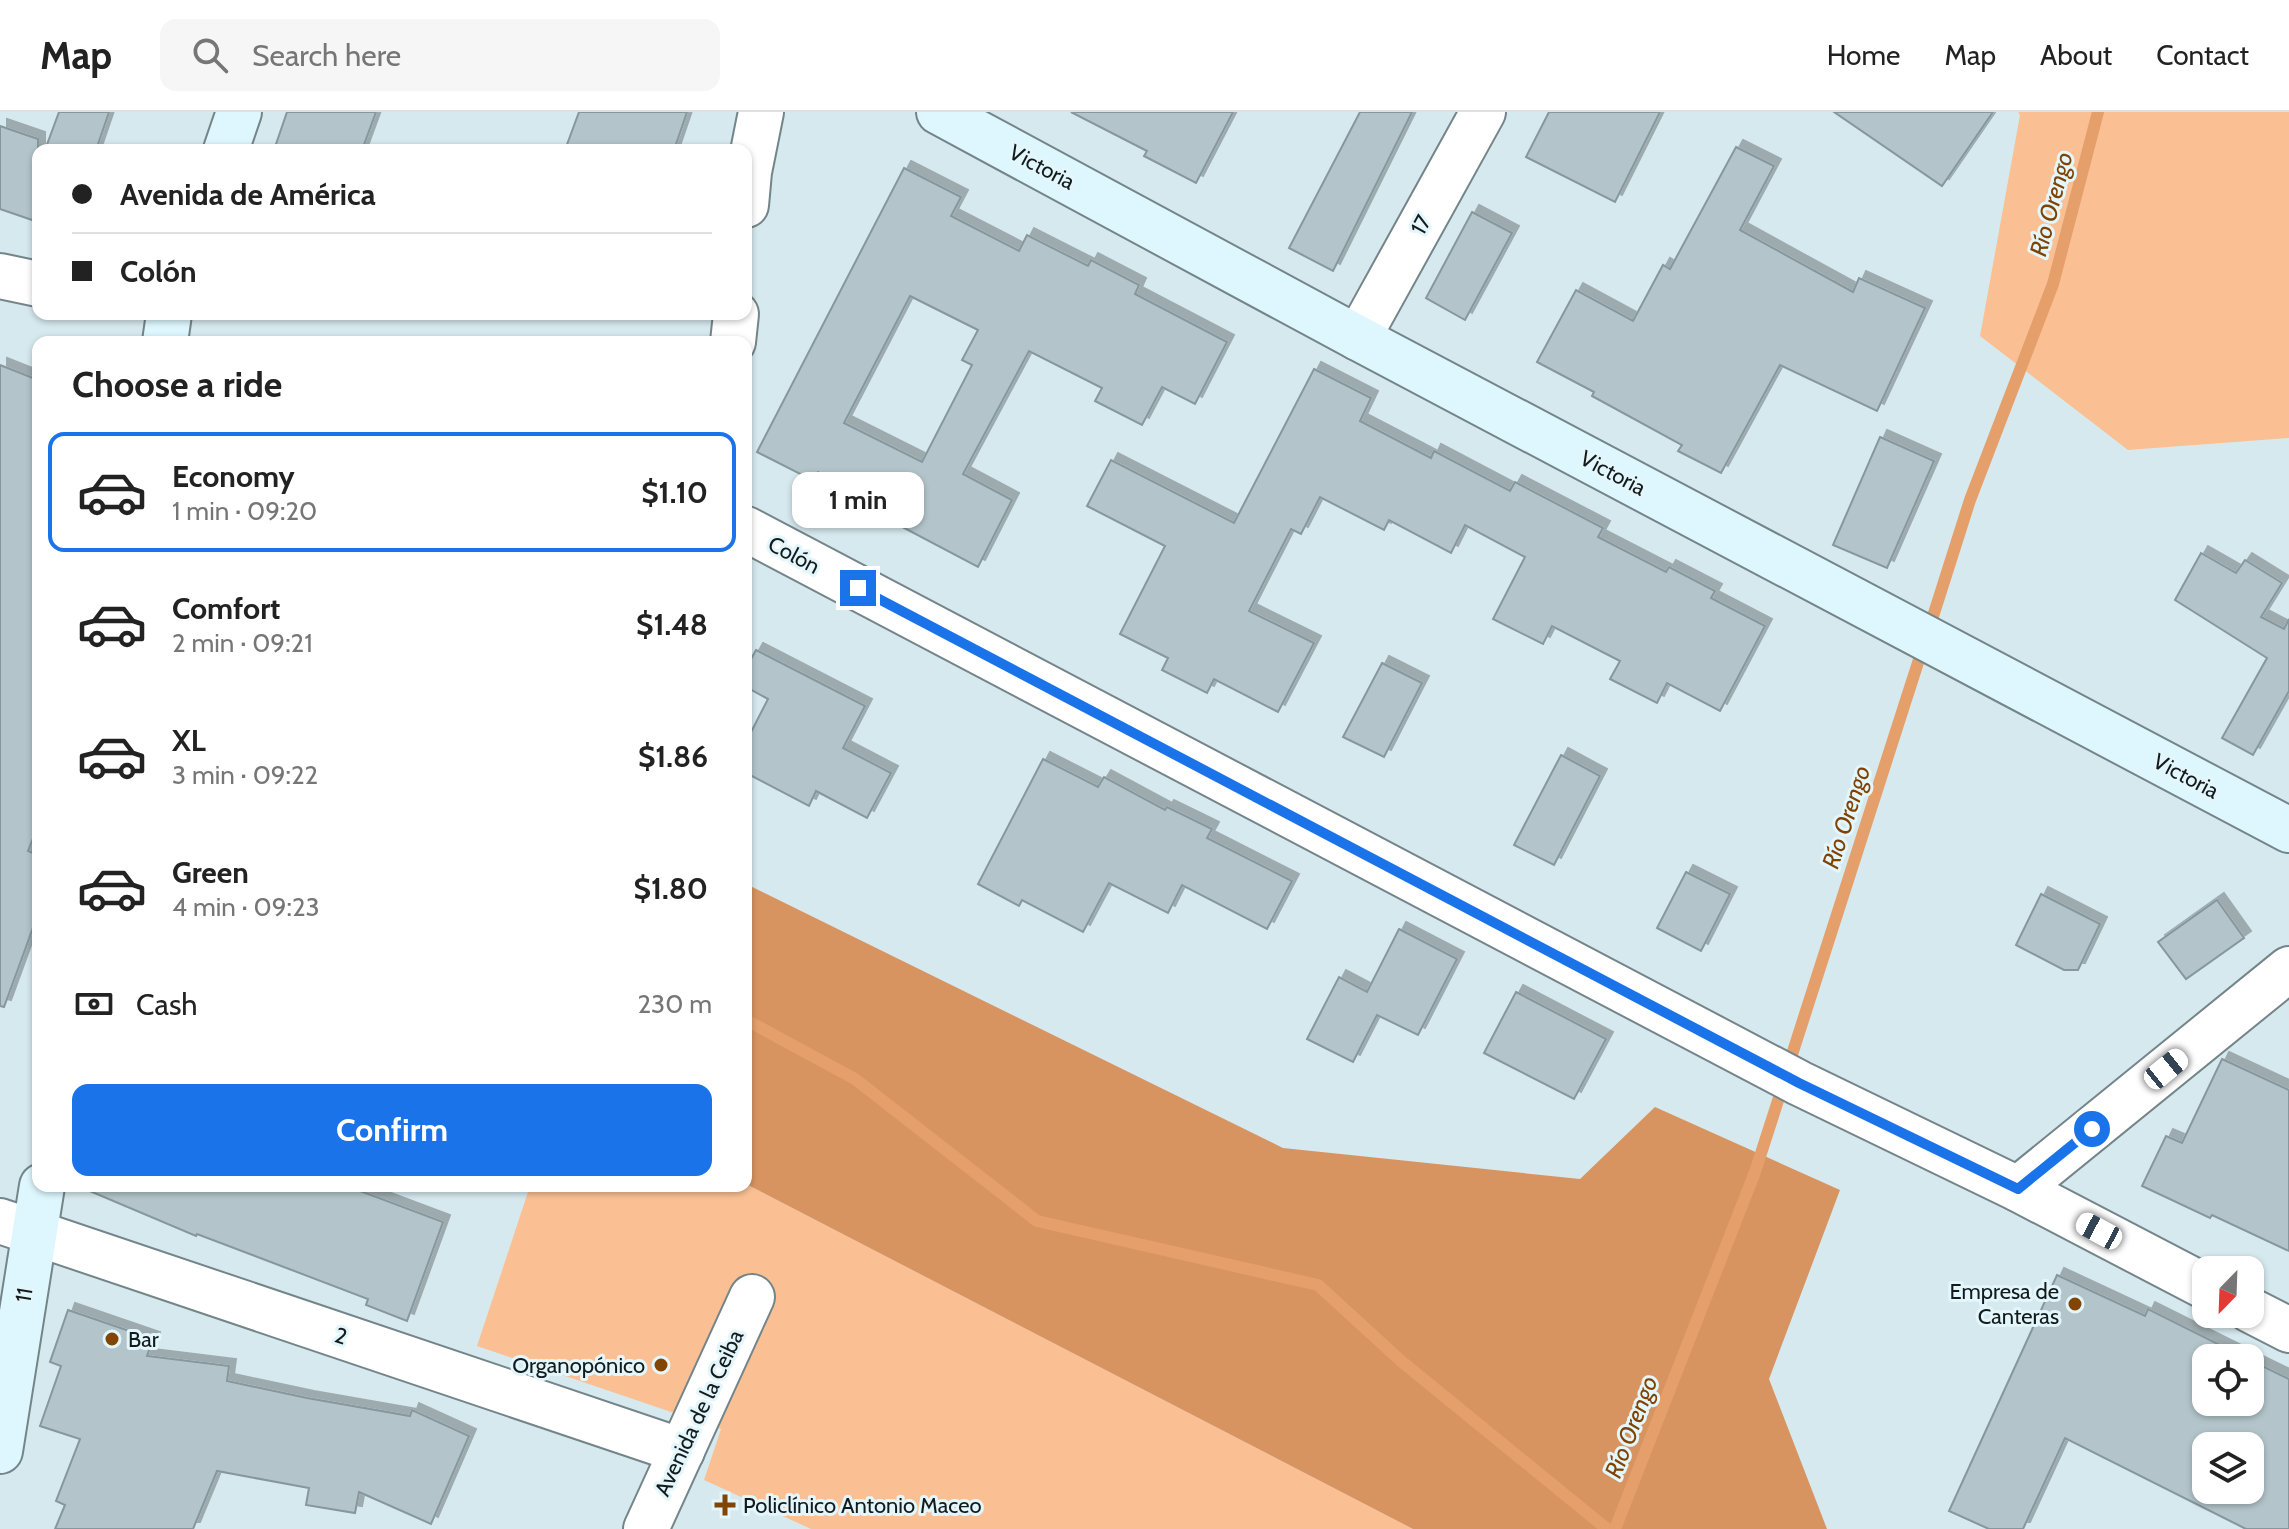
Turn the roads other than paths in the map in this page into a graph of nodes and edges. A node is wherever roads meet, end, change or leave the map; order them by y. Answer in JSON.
{"nodes":[{"id":1,"x":239,"y":112,"type":"edge"},
{"id":2,"x":761,"y":112,"type":"edge"},
{"id":3,"x":939,"y":112,"type":"edge"},
{"id":4,"x":1483,"y":112,"type":"edge"},
{"id":5,"x":228,"y":144,"type":"edge"},
{"id":6,"x":752,"y":157,"type":"edge"},
{"id":7,"x":0,"y":276,"type":"edge"},
{"id":8,"x":32,"y":283,"type":"edge"},
{"id":9,"x":1358,"y":338,"type":"junction"},
{"id":10,"x":752,"y":532,"type":"edge"},
{"id":11,"x":2289,"y":830,"type":"edge"},
{"id":12,"x":2289,"y":969,"type":"edge"},
{"id":13,"x":2018,"y":1189,"type":"junction"},
{"id":14,"x":38,"y":1192,"type":"edge"},
{"id":15,"x":17,"y":1227,"type":"edge"},
{"id":16,"x":2192,"y":1280,"type":"edge"},
{"id":17,"x":752,"y":1297,"type":"dead end"},
{"id":18,"x":2264,"y":1317,"type":"edge"},
{"id":19,"x":2289,"y":1330,"type":"edge"},
{"id":20,"x":0,"y":1451,"type":"edge"},
{"id":21,"x":682,"y":1451,"type":"junction"},
{"id":22,"x":646,"y":1529,"type":"edge"}],
"edges":[{"from":1,"to":5,"type":"street"},
{"from":2,"to":6,"type":"street"},
{"from":3,"to":9,"type":"street","name":"Victoria"},
{"from":4,"to":9,"type":"street","name":"17"},
{"from":7,"to":8,"type":"street"},
{"from":9,"to":11,"type":"street","name":"Victoria"},
{"from":10,"to":13,"type":"street","name":"Colón"},
{"from":12,"to":13,"type":"street"},
{"from":13,"to":16,"type":"street","name":"Colón"},
{"from":14,"to":15,"type":"street","name":"11"},
{"from":15,"to":20,"type":"street","name":"11"},
{"from":15,"to":21,"type":"street","name":"2"},
{"from":17,"to":21,"type":"street","name":"Avenida de la Ceiba"},
{"from":18,"to":19,"type":"street"},
{"from":21,"to":22,"type":"street","name":"Avenida de la Ceiba"}]}
